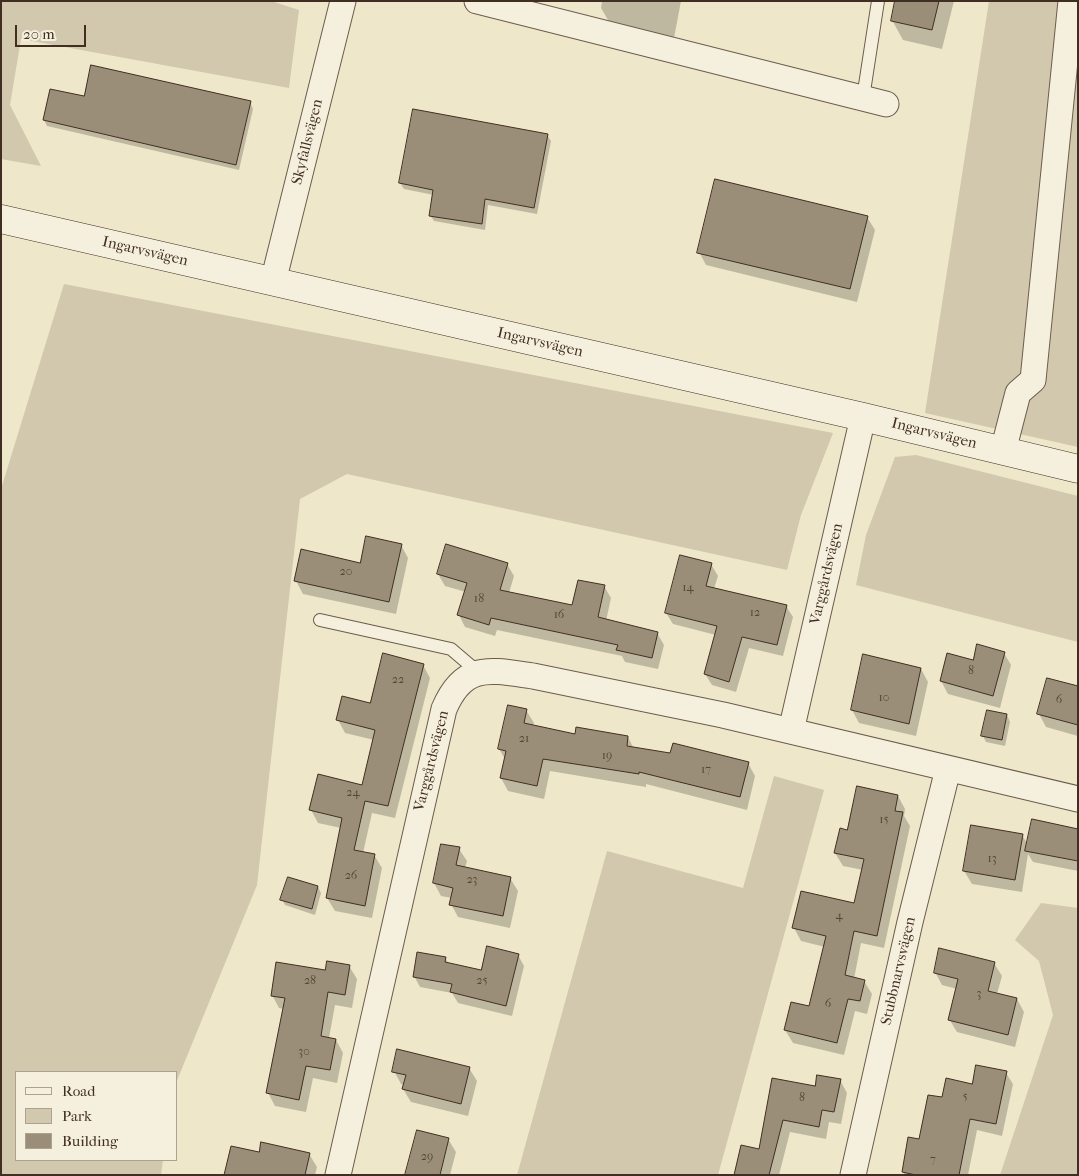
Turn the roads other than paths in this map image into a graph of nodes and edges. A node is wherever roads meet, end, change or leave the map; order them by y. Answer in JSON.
{"nodes":[{"id":1,"x":343,"y":1,"type":"edge"},
{"id":2,"x":477,"y":1,"type":"edge"},
{"id":3,"x":878,"y":1,"type":"edge"},
{"id":4,"x":1072,"y":1,"type":"edge"},
{"id":5,"x":874,"y":101,"type":"joint"},
{"id":6,"x":1,"y":219,"type":"edge"},
{"id":7,"x":273,"y":282,"type":"junction"},
{"id":8,"x":863,"y":417,"type":"junction"},
{"id":9,"x":1003,"y":451,"type":"junction"},
{"id":10,"x":1078,"y":469,"type":"edge"},
{"id":11,"x":320,"y":620,"type":"dead end"},
{"id":12,"x":478,"y":672,"type":"junction"},
{"id":13,"x":791,"y":732,"type":"junction"},
{"id":14,"x":948,"y":769,"type":"junction"},
{"id":15,"x":1078,"y":799,"type":"edge"},
{"id":16,"x":338,"y":1175,"type":"edge"},
{"id":17,"x":853,"y":1175,"type":"edge"}],
"edges":[{"from":1,"to":7,"type":"street","name":"Skyfallsvägen"},
{"from":2,"to":5,"type":"street"},
{"from":3,"to":5,"type":"lane"},
{"from":4,"to":9,"type":"street"},
{"from":6,"to":7,"type":"street","name":"Ingarvsvägen"},
{"from":7,"to":8,"type":"street","name":"Ingarvsvägen"},
{"from":8,"to":9,"type":"street","name":"Ingarvsvägen"},
{"from":8,"to":13,"type":"street","name":"Varggårdsvägen"},
{"from":9,"to":10,"type":"street","name":"Ingarvsvägen"},
{"from":11,"to":12,"type":"lane"},
{"from":12,"to":13,"type":"street"},
{"from":12,"to":16,"type":"street","name":"Varggårdsvägen"},
{"from":13,"to":14,"type":"street"},
{"from":14,"to":15,"type":"street"},
{"from":14,"to":17,"type":"street","name":"Stubbnarvsvägen"}]}
